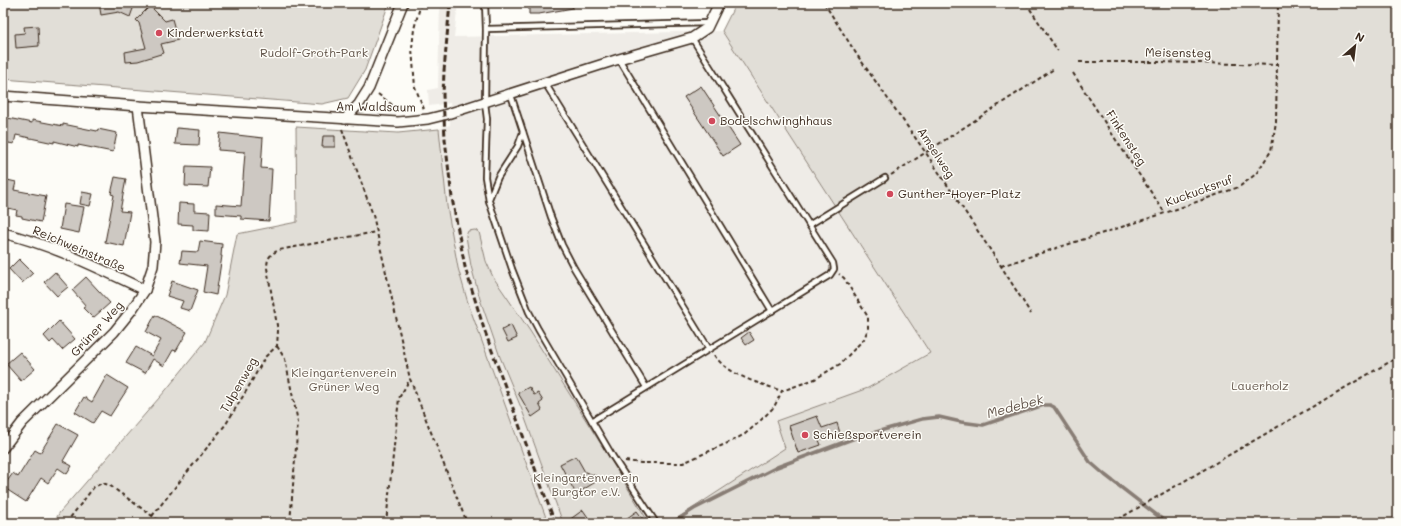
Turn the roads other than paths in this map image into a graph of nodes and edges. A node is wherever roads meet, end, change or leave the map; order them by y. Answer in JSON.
{"nodes":[{"id":1,"x":403,"y":3,"type":"edge"},
{"id":2,"x":485,"y":3,"type":"edge"},
{"id":3,"x":719,"y":3,"type":"edge"},
{"id":4,"x":709,"y":23,"type":"junction"},
{"id":5,"x":486,"y":29,"type":"junction"},
{"id":6,"x":692,"y":38,"type":"junction"},
{"id":7,"x":619,"y":59,"type":"junction"},
{"id":8,"x":545,"y":83,"type":"junction"},
{"id":9,"x":511,"y":95,"type":"junction"},
{"id":10,"x":3,"y":96,"type":"edge"},
{"id":11,"x":485,"y":103,"type":"junction"},
{"id":12,"x":138,"y":106,"type":"junction"},
{"id":13,"x":342,"y":118,"type":"junction"},
{"id":14,"x":523,"y":132,"type":"junction"},
{"id":15,"x":885,"y":178,"type":"road end"},
{"id":16,"x":489,"y":200,"type":"junction"},
{"id":17,"x":809,"y":225,"type":"junction"},
{"id":18,"x":3,"y":233,"type":"edge"},
{"id":19,"x":144,"y":290,"type":"junction"},
{"id":20,"x":772,"y":311,"type":"junction"},
{"id":21,"x":709,"y":349,"type":"junction"},
{"id":22,"x":646,"y":387,"type":"junction"},
{"id":23,"x":592,"y":421,"type":"junction"},
{"id":24,"x":3,"y":448,"type":"edge"},
{"id":25,"x":656,"y":523,"type":"edge"}],
"edges":[{"from":1,"to":13,"type":"street"},
{"from":2,"to":5,"type":"lane"},
{"from":3,"to":4,"type":"street","name":"Am Waldsaum"},
{"from":4,"to":5,"type":"lane"},
{"from":4,"to":6,"type":"street","name":"Am Waldsaum"},
{"from":5,"to":11,"type":"lane"},
{"from":6,"to":7,"type":"street","name":"Am Waldsaum"},
{"from":6,"to":17,"type":"lane"},
{"from":7,"to":8,"type":"street","name":"Am Waldsaum"},
{"from":7,"to":20,"type":"lane"},
{"from":8,"to":9,"type":"street","name":"Am Waldsaum"},
{"from":8,"to":21,"type":"lane"},
{"from":9,"to":11,"type":"street","name":"Am Waldsaum"},
{"from":9,"to":14,"type":"lane"},
{"from":10,"to":12,"type":"street","name":"Am Waldsaum"},
{"from":11,"to":13,"type":"street","name":"Am Waldsaum"},
{"from":11,"to":16,"type":"lane"},
{"from":12,"to":13,"type":"street","name":"Am Waldsaum"},
{"from":12,"to":19,"type":"street","name":"Grüner Weg"},
{"from":14,"to":16,"type":"lane"},
{"from":14,"to":22,"type":"lane"},
{"from":15,"to":17,"type":"lane"},
{"from":16,"to":23,"type":"lane"},
{"from":17,"to":20,"type":"lane"},
{"from":18,"to":19,"type":"street","name":"Reichweinstraße"},
{"from":19,"to":24,"type":"street","name":"Grüner Weg"},
{"from":20,"to":21,"type":"lane"},
{"from":21,"to":22,"type":"lane"},
{"from":22,"to":23,"type":"lane"},
{"from":23,"to":25,"type":"lane"}]}
